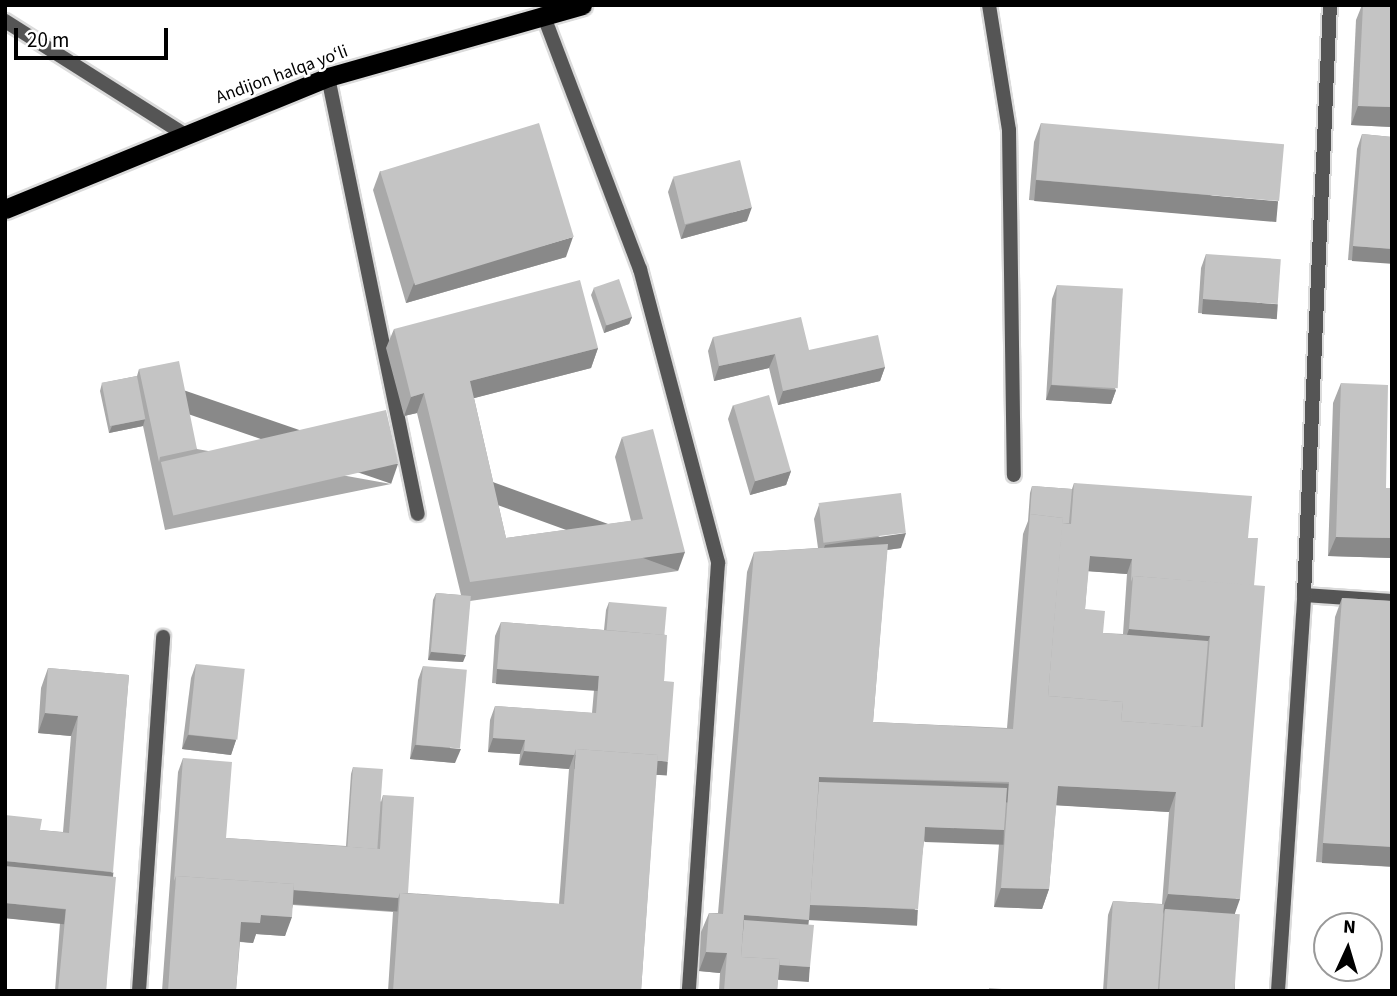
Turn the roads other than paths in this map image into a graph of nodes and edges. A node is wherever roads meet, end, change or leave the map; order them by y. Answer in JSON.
{"nodes":[{"id":1,"x":582,"y":5,"type":"edge"},
{"id":2,"x":989,"y":5,"type":"edge"},
{"id":3,"x":1330,"y":5,"type":"edge"},
{"id":4,"x":543,"y":14,"type":"junction"},
{"id":5,"x":5,"y":21,"type":"edge"},
{"id":6,"x":328,"y":78,"type":"junction"},
{"id":7,"x":184,"y":134,"type":"junction"},
{"id":8,"x":5,"y":209,"type":"edge"},
{"id":9,"x":1014,"y":475,"type":"dead end"},
{"id":10,"x":418,"y":514,"type":"dead end"},
{"id":11,"x":1304,"y":595,"type":"junction"},
{"id":12,"x":1392,"y":601,"type":"edge"},
{"id":13,"x":163,"y":637,"type":"dead end"},
{"id":14,"x":139,"y":991,"type":"edge"},
{"id":15,"x":689,"y":991,"type":"edge"},
{"id":16,"x":1278,"y":991,"type":"edge"}],
"edges":[{"from":1,"to":4,"type":"highway","name":"Andijon halqa yo‘li"},
{"from":2,"to":9,"type":"lane"},
{"from":3,"to":11,"type":"lane"},
{"from":4,"to":6,"type":"highway","name":"Andijon halqa yo‘li"},
{"from":4,"to":15,"type":"lane"},
{"from":5,"to":7,"type":"lane"},
{"from":6,"to":7,"type":"highway","name":"Andijon halqa yo‘li"},
{"from":6,"to":10,"type":"lane"},
{"from":7,"to":8,"type":"highway","name":"Andijon halqa yo‘li"},
{"from":11,"to":12,"type":"lane"},
{"from":11,"to":16,"type":"lane"},
{"from":13,"to":14,"type":"lane"}]}
